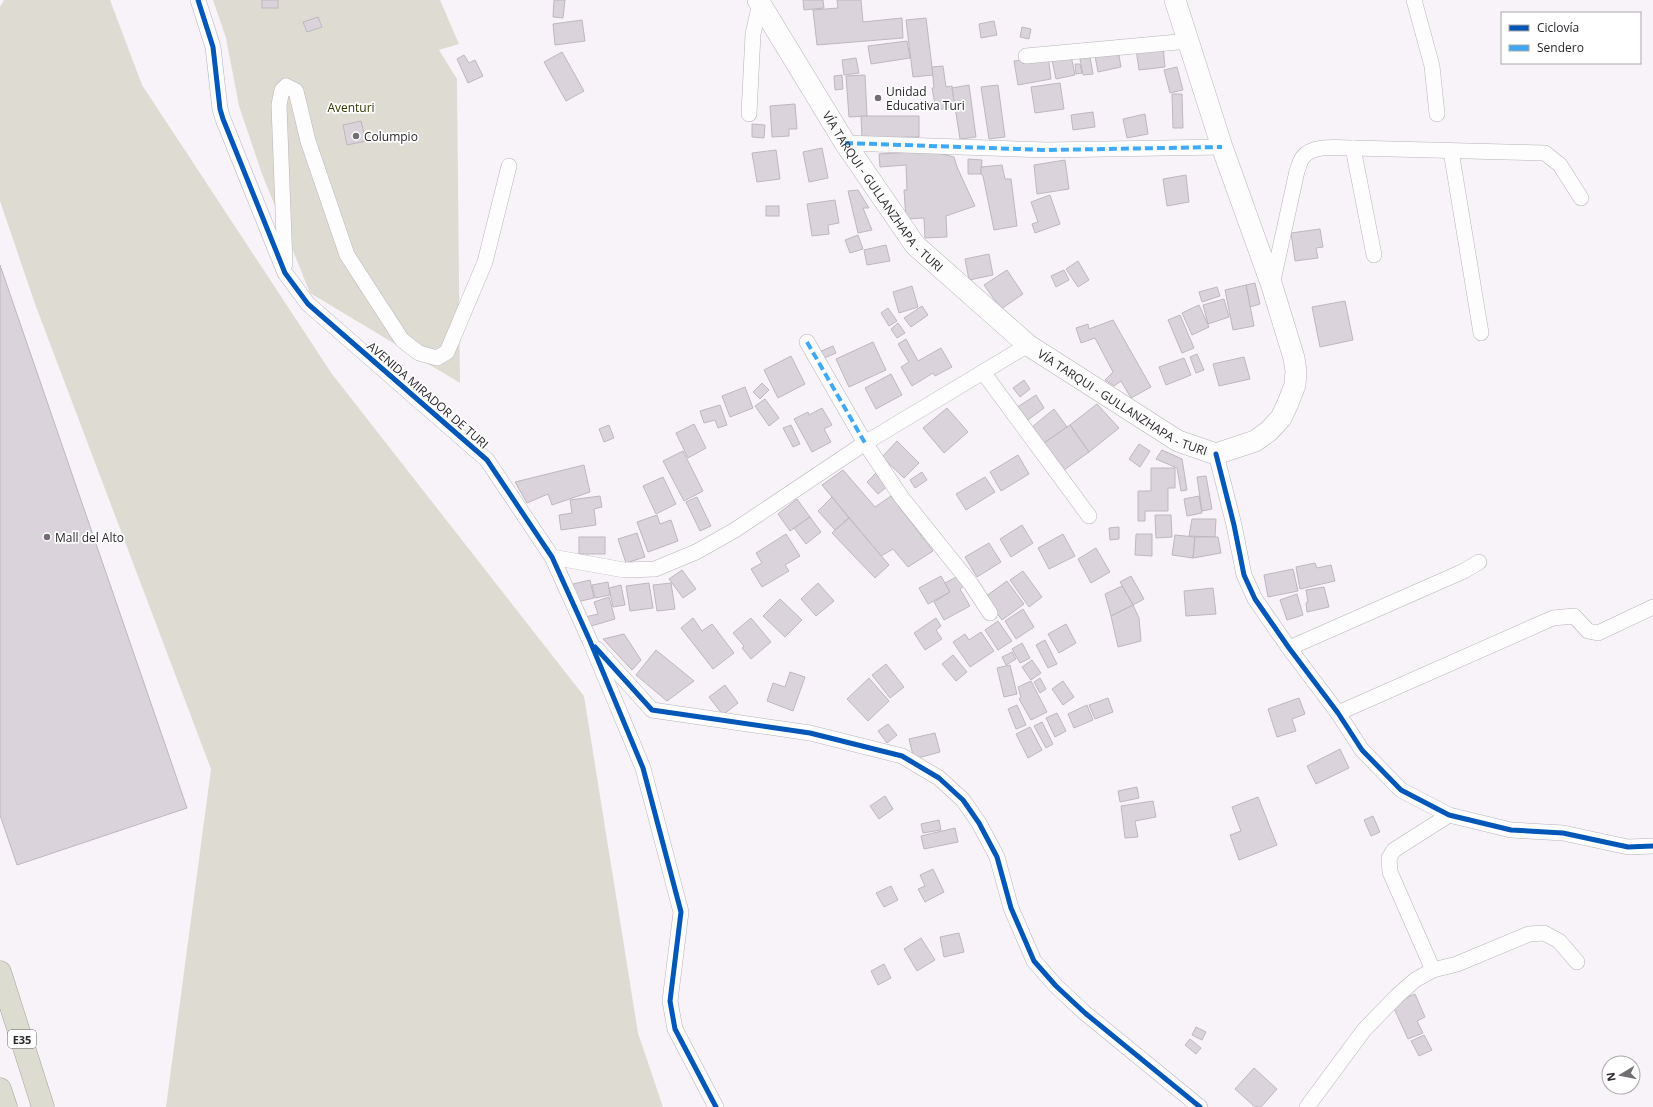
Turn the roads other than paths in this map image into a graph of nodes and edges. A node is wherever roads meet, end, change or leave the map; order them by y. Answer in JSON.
{"nodes":[{"id":1,"x":198,"y":0,"type":"edge"},
{"id":2,"x":1175,"y":0,"type":"edge"},
{"id":3,"x":1414,"y":0,"type":"edge"},
{"id":4,"x":759,"y":2,"type":"edge"},
{"id":5,"x":1189,"y":41,"type":"junction"},
{"id":6,"x":1026,"y":56,"type":"dead end"},
{"id":7,"x":749,"y":114,"type":"dead end"},
{"id":8,"x":1437,"y":114,"type":"dead end"},
{"id":9,"x":845,"y":143,"type":"junction"},
{"id":10,"x":1222,"y":147,"type":"junction"},
{"id":11,"x":1353,"y":148,"type":"junction"},
{"id":12,"x":1451,"y":151,"type":"junction"},
{"id":13,"x":509,"y":166,"type":"dead end"},
{"id":14,"x":1581,"y":198,"type":"dead end"},
{"id":15,"x":1374,"y":255,"type":"dead end"},
{"id":16,"x":285,"y":273,"type":"junction"},
{"id":17,"x":1272,"y":286,"type":"junction"},
{"id":18,"x":1481,"y":333,"type":"dead end"},
{"id":19,"x":807,"y":342,"type":"dead end"},
{"id":20,"x":1028,"y":345,"type":"junction"},
{"id":21,"x":984,"y":372,"type":"junction"},
{"id":22,"x":865,"y":443,"type":"junction"},
{"id":23,"x":1216,"y":454,"type":"junction"},
{"id":24,"x":1089,"y":516,"type":"dead end"},
{"id":25,"x":552,"y":557,"type":"junction"},
{"id":26,"x":1479,"y":562,"type":"dead end"},
{"id":27,"x":1653,"y":607,"type":"edge"},
{"id":28,"x":990,"y":613,"type":"dead end"},
{"id":29,"x":590,"y":641,"type":"junction"},
{"id":30,"x":1290,"y":648,"type":"junction"},
{"id":31,"x":1338,"y":712,"type":"junction"},
{"id":32,"x":1449,"y":815,"type":"junction"},
{"id":33,"x":1653,"y":846,"type":"edge"},
{"id":34,"x":1577,"y":962,"type":"dead end"},
{"id":35,"x":1433,"y":970,"type":"junction"},
{"id":36,"x":0,"y":972,"type":"edge"},
{"id":37,"x":0,"y":1088,"type":"edge"},
{"id":38,"x":6,"y":1107,"type":"edge"},
{"id":39,"x":44,"y":1107,"type":"edge"},
{"id":40,"x":716,"y":1107,"type":"edge"},
{"id":41,"x":1200,"y":1107,"type":"edge"},
{"id":42,"x":1307,"y":1107,"type":"edge"}],
"edges":[{"from":1,"to":16,"type":"street","name":"AVENIDA MIRADOR DE TURI"},
{"from":2,"to":5,"type":"main road","name":"VÍA TARQUI - GULLANZHAPA - TURI"},
{"from":3,"to":8,"type":"street"},
{"from":4,"to":7,"type":"street"},
{"from":4,"to":9,"type":"main road","name":"VÍA TARQUI - GULLANZHAPA - TURI"},
{"from":5,"to":6,"type":"street"},
{"from":5,"to":10,"type":"main road","name":"VÍA TARQUI - GULLANZHAPA - TURI"},
{"from":9,"to":10,"type":"street"},
{"from":9,"to":20,"type":"main road","name":"VÍA TARQUI - GULLANZHAPA - TURI"},
{"from":10,"to":17,"type":"main road","name":"VÍA TARQUI - GULLANZHAPA - TURI"},
{"from":11,"to":12,"type":"street"},
{"from":11,"to":15,"type":"street"},
{"from":11,"to":17,"type":"street"},
{"from":12,"to":14,"type":"street"},
{"from":12,"to":18,"type":"street"},
{"from":13,"to":16,"type":"street"},
{"from":16,"to":25,"type":"street","name":"AVENIDA MIRADOR DE TURI"},
{"from":17,"to":23,"type":"main road","name":"VÍA TARQUI - GULLANZHAPA - TURI"},
{"from":19,"to":22,"type":"street"},
{"from":20,"to":21,"type":"street"},
{"from":20,"to":23,"type":"main road","name":"VÍA TARQUI - GULLANZHAPA - TURI"},
{"from":21,"to":22,"type":"street"},
{"from":21,"to":24,"type":"street"},
{"from":22,"to":25,"type":"street"},
{"from":22,"to":28,"type":"street"},
{"from":23,"to":30,"type":"street"},
{"from":25,"to":29,"type":"street","name":"AVENIDA MIRADOR DE TURI"},
{"from":26,"to":30,"type":"street"},
{"from":27,"to":31,"type":"street"},
{"from":29,"to":40,"type":"street","name":"AVENIDA MIRADOR DE TURI"},
{"from":29,"to":41,"type":"street"},
{"from":30,"to":31,"type":"street"},
{"from":31,"to":32,"type":"street"},
{"from":32,"to":33,"type":"street"},
{"from":32,"to":35,"type":"street"},
{"from":34,"to":35,"type":"street"},
{"from":35,"to":42,"type":"street"},
{"from":36,"to":39,"type":"highway","number":"E35"},
{"from":37,"to":38,"type":"highway"}]}
